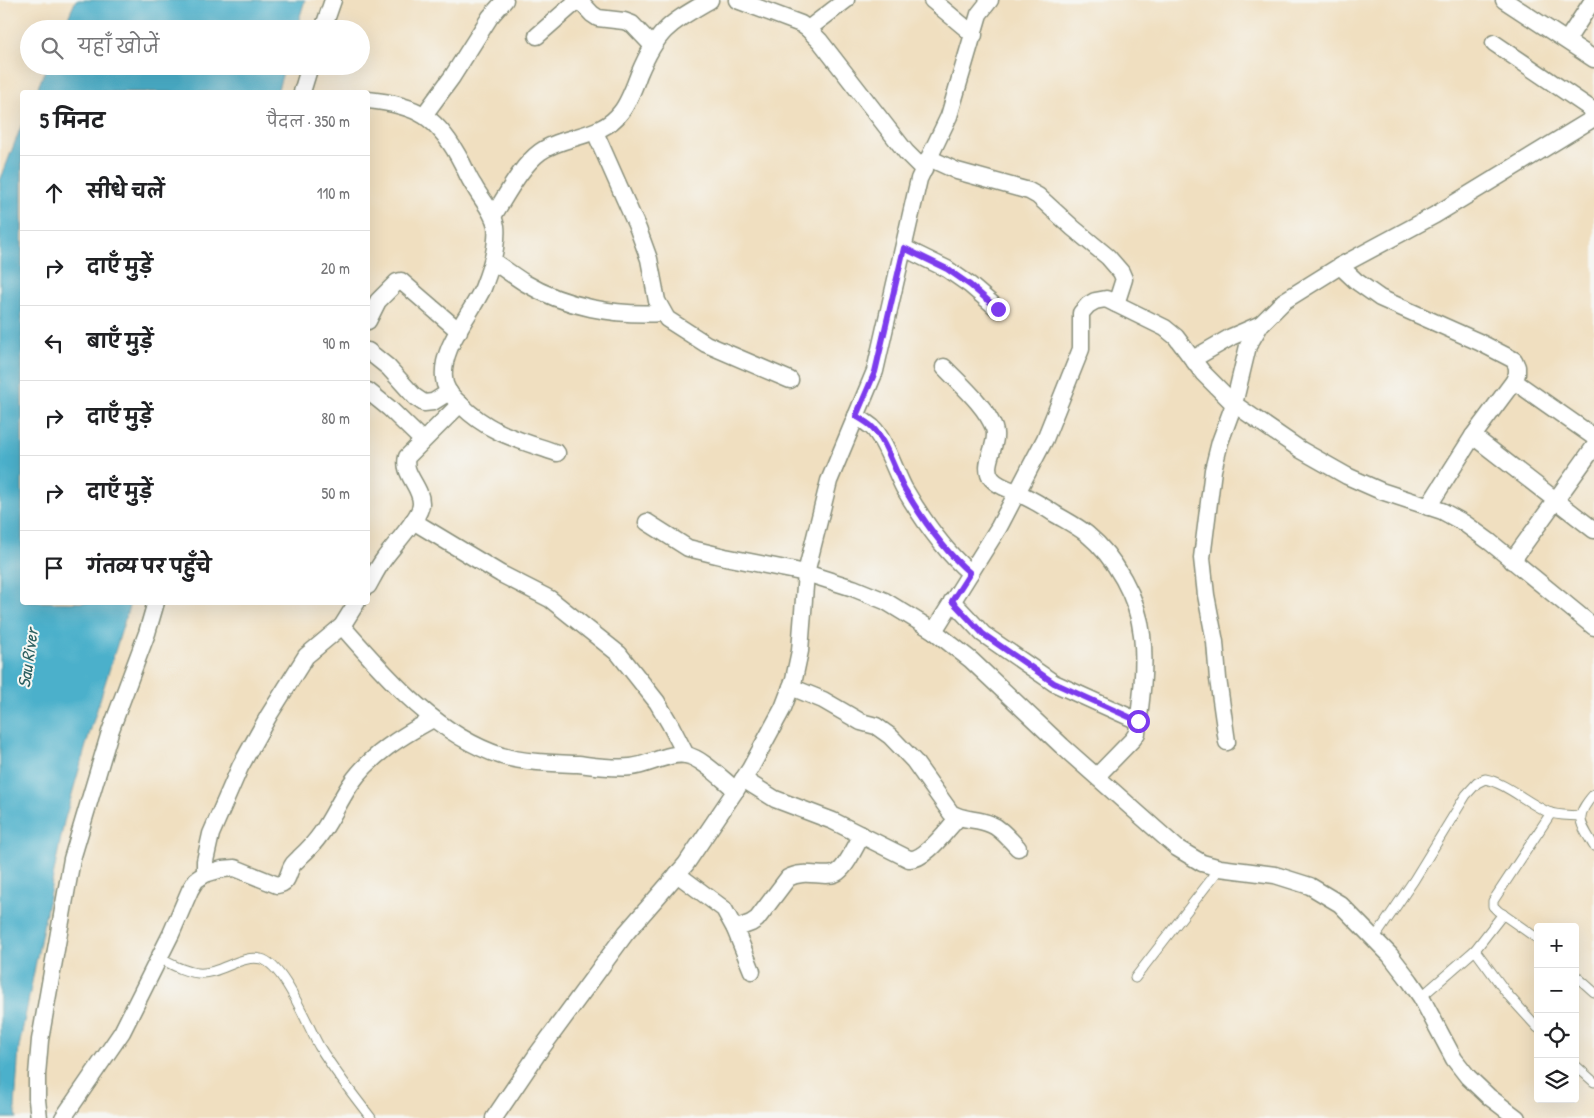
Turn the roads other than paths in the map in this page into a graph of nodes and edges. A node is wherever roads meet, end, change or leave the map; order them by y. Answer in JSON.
{"nodes":[{"id":1,"x":334,"y":0,"type":"edge"},
{"id":2,"x":505,"y":0,"type":"edge"},
{"id":3,"x":579,"y":0,"type":"edge"},
{"id":4,"x":710,"y":0,"type":"edge"},
{"id":5,"x":736,"y":0,"type":"edge"},
{"id":6,"x":846,"y":0,"type":"edge"},
{"id":7,"x":932,"y":0,"type":"edge"},
{"id":8,"x":990,"y":0,"type":"edge"},
{"id":9,"x":1504,"y":0,"type":"edge"},
{"id":10,"x":1593,"y":0,"type":"edge"},
{"id":11,"x":326,"y":20,"type":"edge"},
{"id":12,"x":808,"y":29,"type":"junction"},
{"id":13,"x":974,"y":35,"type":"junction"},
{"id":14,"x":537,"y":36,"type":"dead end"},
{"id":15,"x":1566,"y":40,"type":"junction"},
{"id":16,"x":1494,"y":43,"type":"dead end"},
{"id":17,"x":652,"y":45,"type":"junction"},
{"id":18,"x":1594,"y":59,"type":"edge"},
{"id":19,"x":307,"y":75,"type":"edge"},
{"id":20,"x":303,"y":90,"type":"edge"},
{"id":21,"x":370,"y":100,"type":"edge"},
{"id":22,"x":1594,"y":111,"type":"edge"},
{"id":23,"x":424,"y":115,"type":"junction"},
{"id":24,"x":1594,"y":118,"type":"edge"},
{"id":25,"x":595,"y":132,"type":"junction"},
{"id":26,"x":927,"y":164,"type":"junction"},
{"id":27,"x":493,"y":216,"type":"junction"},
{"id":28,"x":904,"y":248,"type":"junction"},
{"id":29,"x":493,"y":261,"type":"junction"},
{"id":30,"x":1340,"y":266,"type":"junction"},
{"id":31,"x":1116,"y":304,"type":"junction"},
{"id":32,"x":998,"y":309,"type":"dead end"},
{"id":33,"x":662,"y":313,"type":"junction"},
{"id":34,"x":370,"y":317,"type":"edge"},
{"id":35,"x":1261,"y":324,"type":"junction"},
{"id":36,"x":459,"y":330,"type":"junction"},
{"id":37,"x":370,"y":352,"type":"edge"},
{"id":38,"x":1193,"y":359,"type":"junction"},
{"id":39,"x":944,"y":367,"type":"dead end"},
{"id":40,"x":790,"y":380,"type":"dead end"},
{"id":41,"x":1514,"y":381,"type":"junction"},
{"id":42,"x":370,"y":393,"type":"edge"},
{"id":43,"x":454,"y":398,"type":"junction"},
{"id":44,"x":1234,"y":404,"type":"junction"},
{"id":45,"x":856,"y":416,"type":"junction"},
{"id":46,"x":1473,"y":436,"type":"junction"},
{"id":47,"x":1594,"y":437,"type":"edge"},
{"id":48,"x":422,"y":440,"type":"junction"},
{"id":49,"x":1594,"y":446,"type":"edge"},
{"id":50,"x":558,"y":452,"type":"dead end"},
{"id":51,"x":1018,"y":493,"type":"junction"},
{"id":52,"x":1555,"y":501,"type":"junction"},
{"id":53,"x":1428,"y":507,"type":"junction"},
{"id":54,"x":413,"y":521,"type":"junction"},
{"id":55,"x":646,"y":522,"type":"dead end"},
{"id":56,"x":1594,"y":530,"type":"edge"},
{"id":57,"x":1512,"y":561,"type":"junction"},
{"id":58,"x":806,"y":573,"type":"junction"},
{"id":59,"x":970,"y":573,"type":"junction"},
{"id":60,"x":370,"y":583,"type":"edge"},
{"id":61,"x":952,"y":601,"type":"junction"},
{"id":62,"x":155,"y":605,"type":"edge"},
{"id":63,"x":355,"y":605,"type":"edge"},
{"id":64,"x":342,"y":626,"type":"junction"},
{"id":65,"x":1594,"y":627,"type":"edge"},
{"id":66,"x":934,"y":630,"type":"junction"},
{"id":67,"x":791,"y":688,"type":"junction"},
{"id":68,"x":433,"y":719,"type":"junction"},
{"id":69,"x":1138,"y":721,"type":"junction"},
{"id":70,"x":1227,"y":742,"type":"dead end"},
{"id":71,"x":686,"y":755,"type":"junction"},
{"id":72,"x":1097,"y":776,"type":"junction"},
{"id":73,"x":739,"y":785,"type":"junction"},
{"id":74,"x":1594,"y":794,"type":"edge"},
{"id":75,"x":1550,"y":813,"type":"junction"},
{"id":76,"x":1580,"y":816,"type":"junction"},
{"id":77,"x":958,"y":818,"type":"junction"},
{"id":78,"x":862,"y":835,"type":"junction"},
{"id":79,"x":1594,"y":846,"type":"edge"},
{"id":80,"x":1018,"y":848,"type":"dead end"},
{"id":81,"x":1220,"y":868,"type":"junction"},
{"id":82,"x":205,"y":874,"type":"junction"},
{"id":83,"x":678,"y":874,"type":"junction"},
{"id":84,"x":1502,"y":914,"type":"junction"},
{"id":85,"x":736,"y":929,"type":"junction"},
{"id":86,"x":1534,"y":936,"type":"edge"},
{"id":87,"x":1374,"y":939,"type":"junction"},
{"id":88,"x":1476,"y":950,"type":"junction"},
{"id":89,"x":159,"y":958,"type":"junction"},
{"id":90,"x":752,"y":971,"type":"dead end"},
{"id":91,"x":1134,"y":978,"type":"dead end"},
{"id":92,"x":1579,"y":978,"type":"edge"},
{"id":93,"x":1594,"y":992,"type":"edge"},
{"id":94,"x":1421,"y":997,"type":"junction"},
{"id":95,"x":1534,"y":1024,"type":"edge"},
{"id":96,"x":1579,"y":1069,"type":"edge"},
{"id":97,"x":1594,"y":1082,"type":"edge"},
{"id":98,"x":39,"y":1118,"type":"edge"},
{"id":99,"x":63,"y":1118,"type":"edge"},
{"id":100,"x":371,"y":1118,"type":"edge"},
{"id":101,"x":494,"y":1118,"type":"edge"},
{"id":102,"x":1517,"y":1118,"type":"edge"}],
"edges":[{"from":1,"to":11,"type":"street"},
{"from":2,"to":23,"type":"street"},
{"from":3,"to":14,"type":"street"},
{"from":3,"to":17,"type":"street"},
{"from":4,"to":17,"type":"street"},
{"from":5,"to":12,"type":"street"},
{"from":6,"to":12,"type":"street"},
{"from":7,"to":13,"type":"street"},
{"from":8,"to":13,"type":"street"},
{"from":9,"to":15,"type":"street"},
{"from":10,"to":15,"type":"street"},
{"from":12,"to":26,"type":"street"},
{"from":13,"to":26,"type":"street"},
{"from":15,"to":18,"type":"street"},
{"from":16,"to":22,"type":"street"},
{"from":17,"to":25,"type":"street"},
{"from":19,"to":20,"type":"street"},
{"from":21,"to":23,"type":"street"},
{"from":23,"to":27,"type":"street"},
{"from":24,"to":30,"type":"street"},
{"from":25,"to":27,"type":"street"},
{"from":25,"to":33,"type":"street"},
{"from":26,"to":28,"type":"street"},
{"from":26,"to":31,"type":"street"},
{"from":27,"to":29,"type":"street"},
{"from":28,"to":32,"type":"street"},
{"from":28,"to":45,"type":"street"},
{"from":29,"to":33,"type":"street"},
{"from":29,"to":36,"type":"street"},
{"from":30,"to":35,"type":"street"},
{"from":30,"to":41,"type":"street"},
{"from":31,"to":38,"type":"street"},
{"from":31,"to":51,"type":"street"},
{"from":33,"to":40,"type":"street"},
{"from":34,"to":36,"type":"street"},
{"from":35,"to":38,"type":"street"},
{"from":35,"to":44,"type":"street"},
{"from":36,"to":43,"type":"street"},
{"from":37,"to":43,"type":"street"},
{"from":38,"to":44,"type":"street"},
{"from":39,"to":51,"type":"street"},
{"from":41,"to":46,"type":"street"},
{"from":41,"to":47,"type":"street"},
{"from":42,"to":48,"type":"street"},
{"from":43,"to":48,"type":"street"},
{"from":43,"to":50,"type":"street"},
{"from":44,"to":53,"type":"street"},
{"from":44,"to":70,"type":"street"},
{"from":45,"to":58,"type":"street"},
{"from":45,"to":59,"type":"street"},
{"from":46,"to":52,"type":"street"},
{"from":46,"to":53,"type":"street"},
{"from":48,"to":54,"type":"street"},
{"from":49,"to":52,"type":"street"},
{"from":51,"to":59,"type":"street"},
{"from":51,"to":69,"type":"street"},
{"from":52,"to":56,"type":"street"},
{"from":52,"to":57,"type":"street"},
{"from":53,"to":57,"type":"street"},
{"from":54,"to":60,"type":"street"},
{"from":54,"to":71,"type":"street"},
{"from":55,"to":58,"type":"street"},
{"from":57,"to":65,"type":"street"},
{"from":58,"to":66,"type":"street"},
{"from":58,"to":67,"type":"street"},
{"from":59,"to":61,"type":"street"},
{"from":61,"to":66,"type":"street"},
{"from":61,"to":69,"type":"street"},
{"from":62,"to":98,"type":"street"},
{"from":63,"to":64,"type":"street"},
{"from":64,"to":68,"type":"street"},
{"from":64,"to":82,"type":"street"},
{"from":66,"to":72,"type":"street"},
{"from":67,"to":73,"type":"street"},
{"from":67,"to":77,"type":"street"},
{"from":68,"to":71,"type":"street"},
{"from":68,"to":82,"type":"street"},
{"from":69,"to":72,"type":"street"},
{"from":71,"to":73,"type":"street"},
{"from":72,"to":81,"type":"street"},
{"from":73,"to":78,"type":"street"},
{"from":73,"to":83,"type":"street"},
{"from":74,"to":76,"type":"lane"},
{"from":75,"to":76,"type":"lane"},
{"from":75,"to":84,"type":"lane"},
{"from":75,"to":87,"type":"lane"},
{"from":76,"to":79,"type":"lane"},
{"from":77,"to":78,"type":"street"},
{"from":77,"to":80,"type":"street"},
{"from":78,"to":85,"type":"street"},
{"from":81,"to":87,"type":"street"},
{"from":81,"to":91,"type":"lane"},
{"from":82,"to":89,"type":"street"},
{"from":83,"to":85,"type":"street"},
{"from":83,"to":101,"type":"street"},
{"from":84,"to":86,"type":"lane"},
{"from":84,"to":88,"type":"lane"},
{"from":85,"to":90,"type":"street"},
{"from":87,"to":94,"type":"street"},
{"from":88,"to":94,"type":"lane"},
{"from":88,"to":95,"type":"lane"},
{"from":89,"to":99,"type":"street"},
{"from":89,"to":100,"type":"lane"},
{"from":92,"to":93,"type":"lane"},
{"from":94,"to":102,"type":"street"},
{"from":96,"to":97,"type":"lane"}]}
